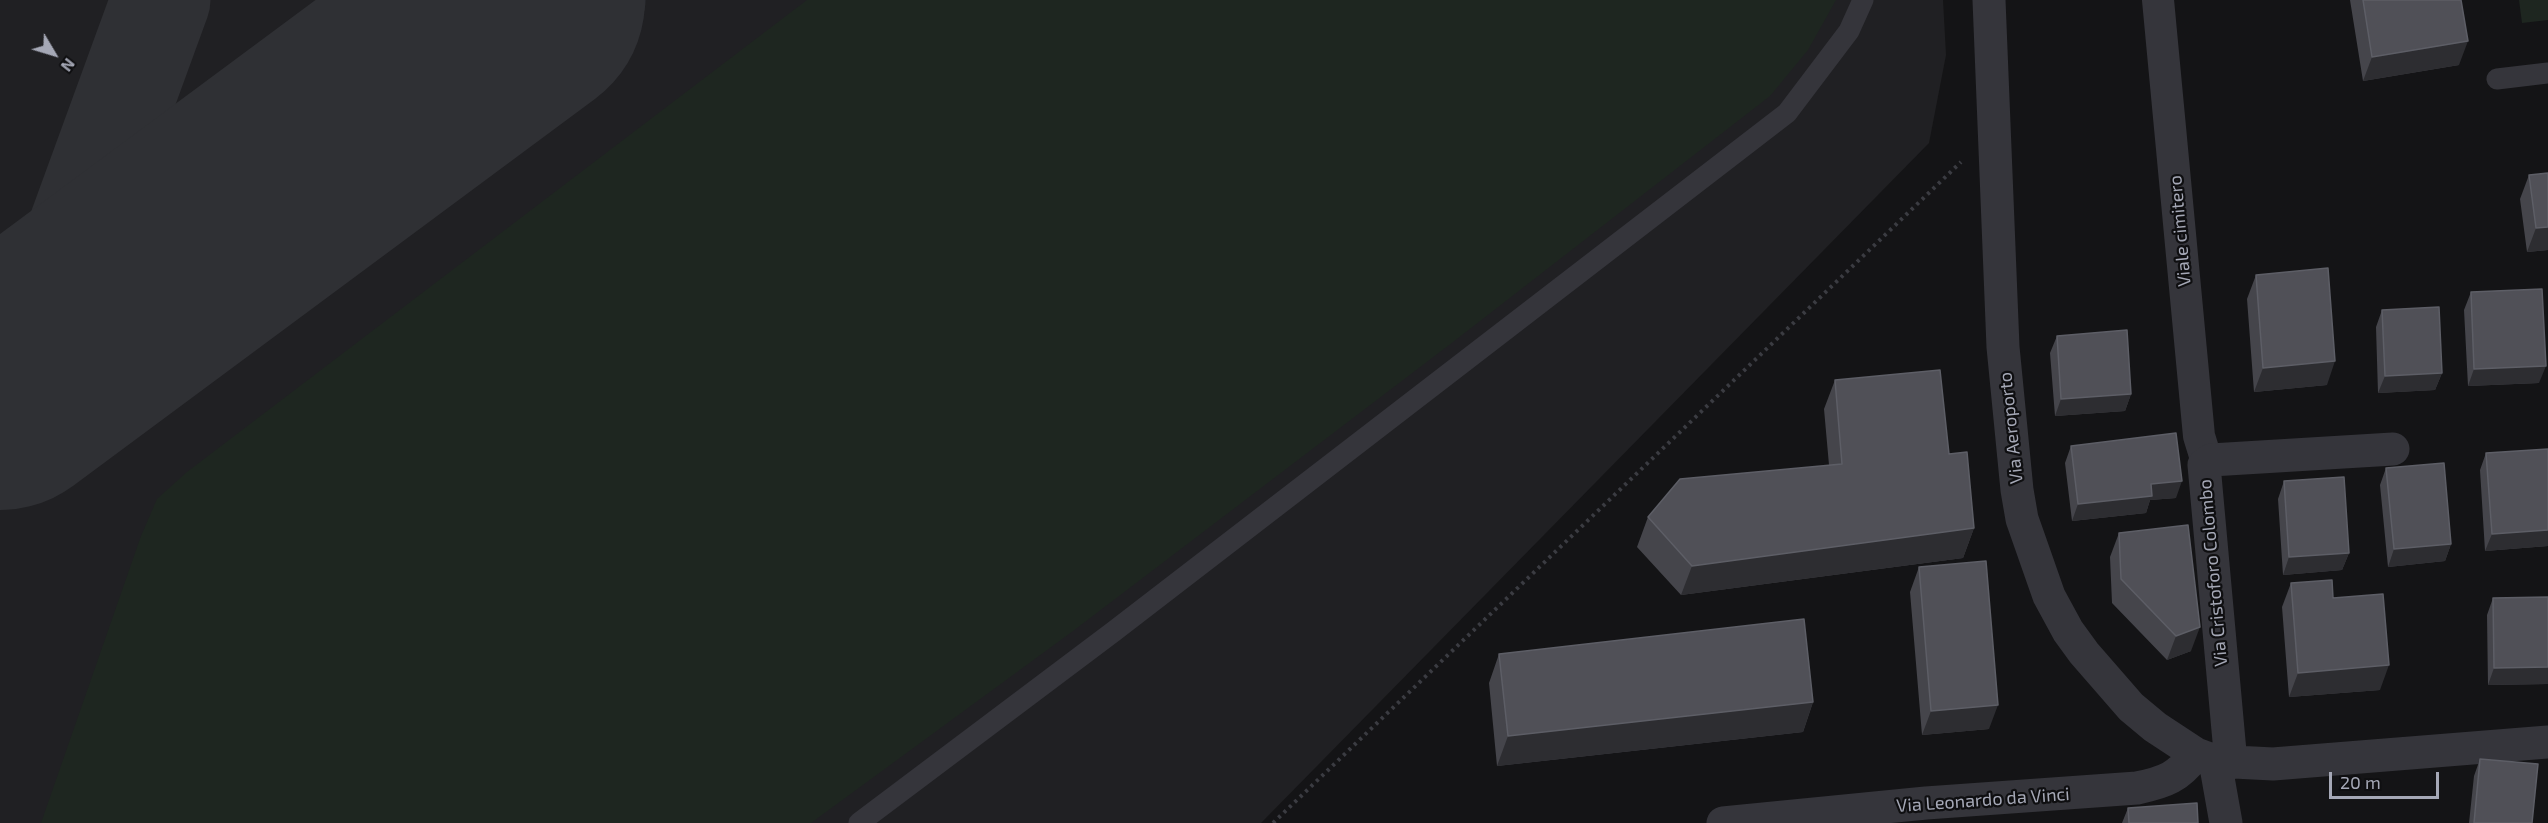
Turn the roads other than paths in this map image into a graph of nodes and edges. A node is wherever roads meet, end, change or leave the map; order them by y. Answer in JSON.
{"nodes":[{"id":1,"x":1863,"y":0,"type":"edge"},
{"id":2,"x":1989,"y":0,"type":"edge"},
{"id":3,"x":2158,"y":0,"type":"edge"},
{"id":4,"x":2548,"y":73,"type":"edge"},
{"id":5,"x":2498,"y":79,"type":"dead end"},
{"id":6,"x":2393,"y":449,"type":"dead end"},
{"id":7,"x":2207,"y":462,"type":"junction"},
{"id":8,"x":2548,"y":742,"type":"edge"},
{"id":9,"x":2214,"y":759,"type":"junction"},
{"id":10,"x":1927,"y":813,"type":"edge"},
{"id":11,"x":859,"y":823,"type":"edge"},
{"id":12,"x":1723,"y":823,"type":"edge"},
{"id":13,"x":2226,"y":823,"type":"edge"}],
"edges":[{"from":1,"to":11,"type":"lane"},
{"from":2,"to":9,"type":"street","name":"Via Aeroporto"},
{"from":3,"to":7,"type":"street","name":"Viale cimitero"},
{"from":4,"to":5,"type":"lane"},
{"from":6,"to":7,"type":"street","name":"Via Cristoforo Colombo"},
{"from":7,"to":9,"type":"street","name":"Via Cristoforo Colombo"},
{"from":8,"to":9,"type":"street"},
{"from":9,"to":10,"type":"street","name":"Via Leonardo da Vinci"},
{"from":9,"to":13,"type":"street","name":"Via Cristoforo Colombo"},
{"from":10,"to":12,"type":"street","name":"Via Leonardo da Vinci"}]}
